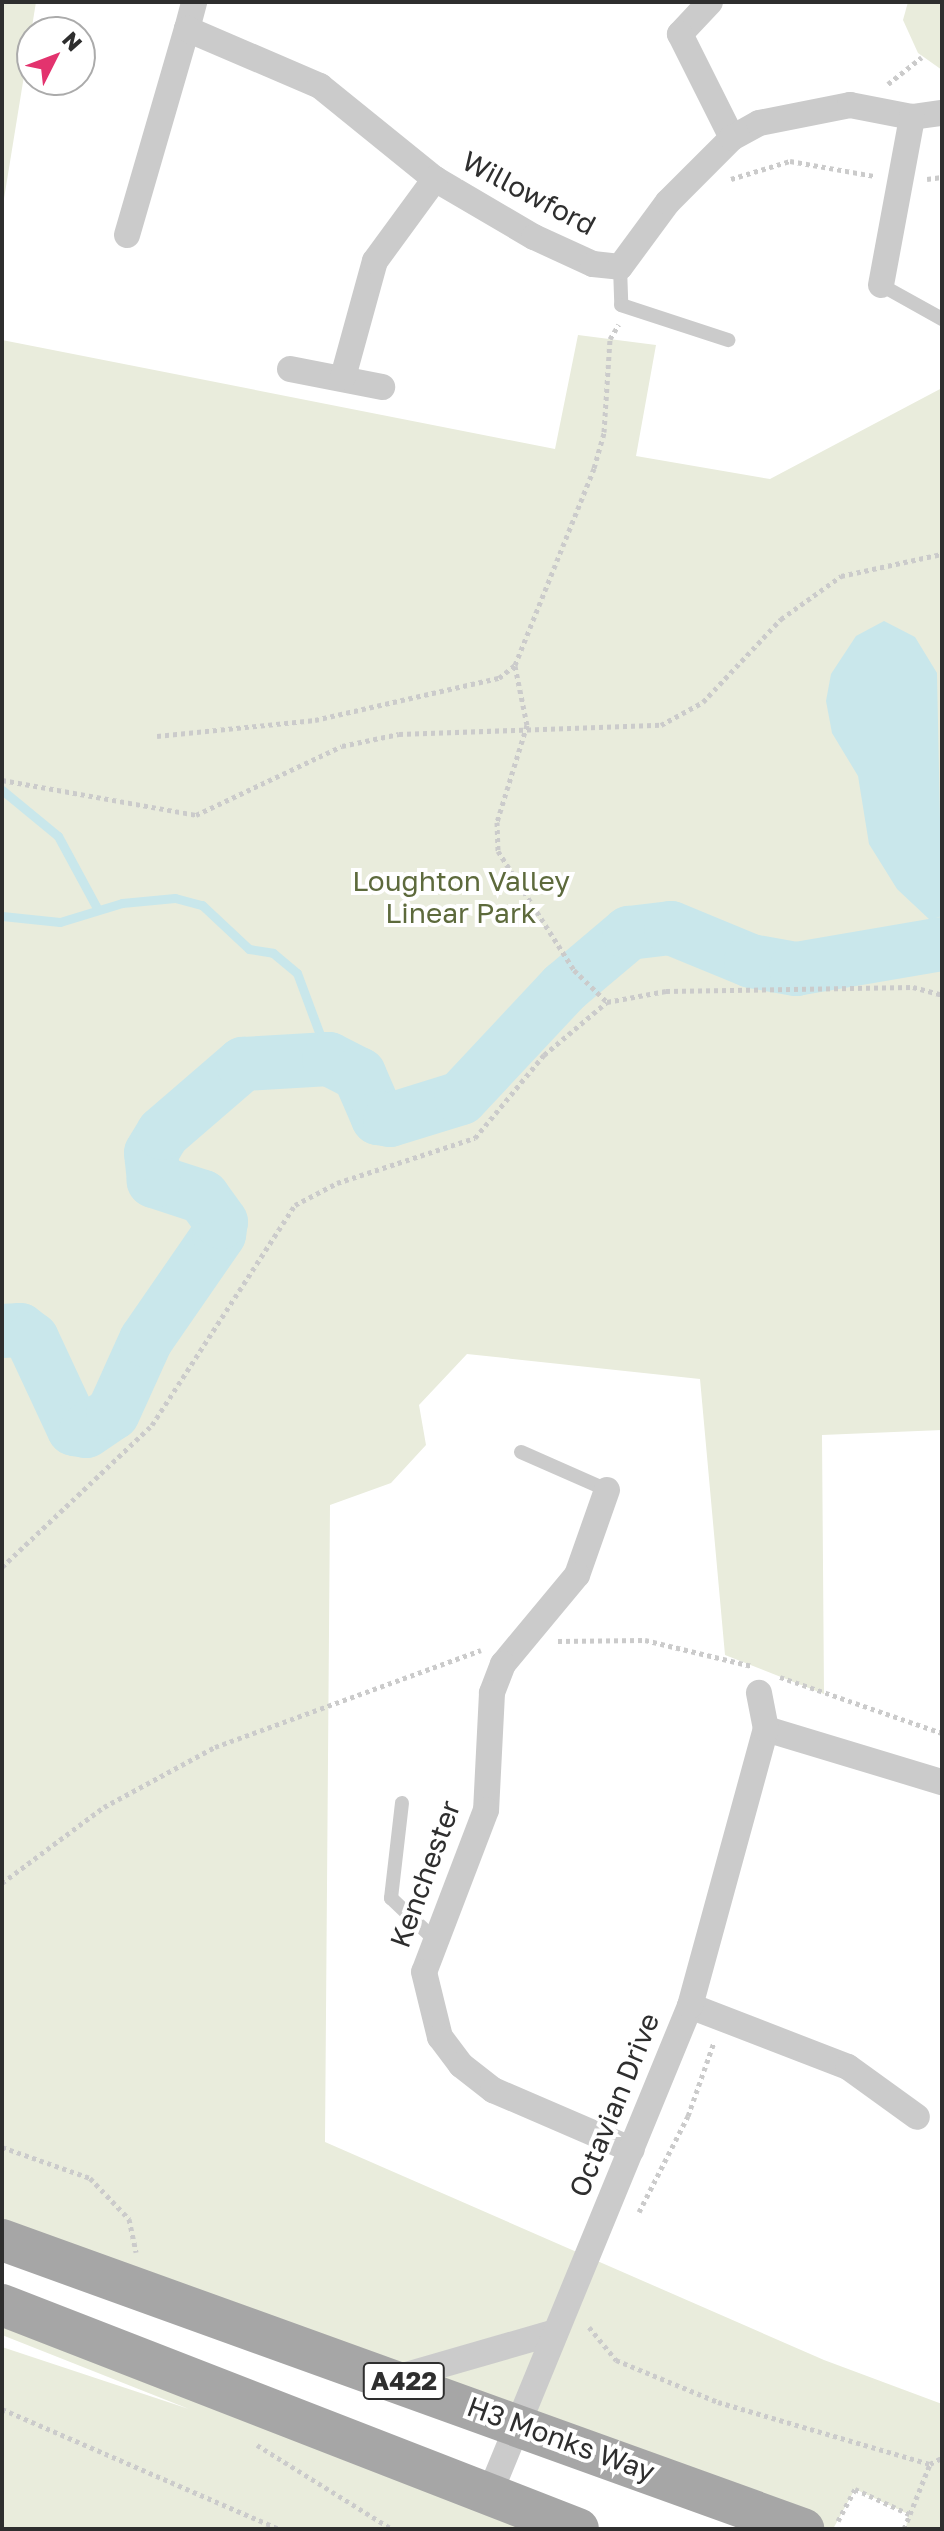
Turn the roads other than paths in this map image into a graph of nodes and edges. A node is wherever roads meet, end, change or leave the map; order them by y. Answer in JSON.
{"nodes":[{"id":1,"x":194,"y":2,"type":"edge"},
{"id":2,"x":710,"y":2,"type":"edge"},
{"id":3,"x":187,"y":29,"type":"junction"},
{"id":4,"x":942,"y":113,"type":"edge"},
{"id":5,"x":912,"y":117,"type":"junction"},
{"id":6,"x":732,"y":138,"type":"junction"},
{"id":7,"x":435,"y":179,"type":"junction"},
{"id":8,"x":127,"y":235,"type":"dead end"},
{"id":9,"x":620,"y":267,"type":"junction"},
{"id":10,"x":881,"y":285,"type":"joint"},
{"id":11,"x":942,"y":319,"type":"edge"},
{"id":12,"x":728,"y":340,"type":"dead end"},
{"id":13,"x":290,"y":369,"type":"dead end"},
{"id":14,"x":343,"y":377,"type":"junction"},
{"id":15,"x":382,"y":387,"type":"dead end"},
{"id":16,"x":521,"y":1452,"type":"dead end"},
{"id":17,"x":607,"y":1490,"type":"joint"},
{"id":18,"x":759,"y":1693,"type":"dead end"},
{"id":19,"x":766,"y":1729,"type":"junction"},
{"id":20,"x":942,"y":1782,"type":"edge"},
{"id":21,"x":402,"y":1803,"type":"dead end"},
{"id":22,"x":432,"y":1937,"type":"junction"},
{"id":23,"x":690,"y":2006,"type":"junction"},
{"id":24,"x":917,"y":2117,"type":"dead end"},
{"id":25,"x":632,"y":2150,"type":"junction"},
{"id":26,"x":2,"y":2240,"type":"edge"},
{"id":27,"x":2,"y":2305,"type":"edge"},
{"id":28,"x":555,"y":2332,"type":"junction"},
{"id":29,"x":396,"y":2378,"type":"junction"},
{"id":30,"x":518,"y":2422,"type":"junction"},
{"id":31,"x":489,"y":2495,"type":"junction"},
{"id":32,"x":578,"y":2529,"type":"edge"},
{"id":33,"x":803,"y":2529,"type":"edge"}],
"edges":[{"from":1,"to":3,"type":"street"},
{"from":2,"to":6,"type":"street"},
{"from":3,"to":7,"type":"street","name":"Willowford"},
{"from":3,"to":8,"type":"street"},
{"from":4,"to":5,"type":"street"},
{"from":5,"to":6,"type":"street"},
{"from":5,"to":10,"type":"street"},
{"from":6,"to":9,"type":"street"},
{"from":7,"to":9,"type":"street","name":"Willowford"},
{"from":7,"to":14,"type":"street","name":"Willowford"},
{"from":9,"to":12,"type":"lane"},
{"from":10,"to":11,"type":"lane"},
{"from":13,"to":14,"type":"street"},
{"from":14,"to":15,"type":"street"},
{"from":16,"to":17,"type":"lane"},
{"from":17,"to":22,"type":"street","name":"Kenchester"},
{"from":18,"to":19,"type":"street"},
{"from":19,"to":20,"type":"street"},
{"from":19,"to":23,"type":"street","name":"Octavian Drive"},
{"from":21,"to":22,"type":"lane"},
{"from":22,"to":25,"type":"street","name":"Kenchester"},
{"from":23,"to":24,"type":"street"},
{"from":23,"to":25,"type":"street","name":"Octavian Drive"},
{"from":25,"to":28,"type":"street","name":"Octavian Drive"},
{"from":26,"to":29,"type":"main road","name":"H3 Monks Way","number":"A422"},
{"from":27,"to":31,"type":"main road","number":"A422"},
{"from":28,"to":29,"type":"street"},
{"from":28,"to":30,"type":"street","name":"Octavian Drive"},
{"from":29,"to":30,"type":"main road","name":"H3 Monks Way","number":"A422"},
{"from":30,"to":31,"type":"street","name":"Octavian Drive"},
{"from":30,"to":33,"type":"main road","name":"H3 Monks Way","number":"A422"},
{"from":31,"to":32,"type":"main road","number":"A422"}]}
